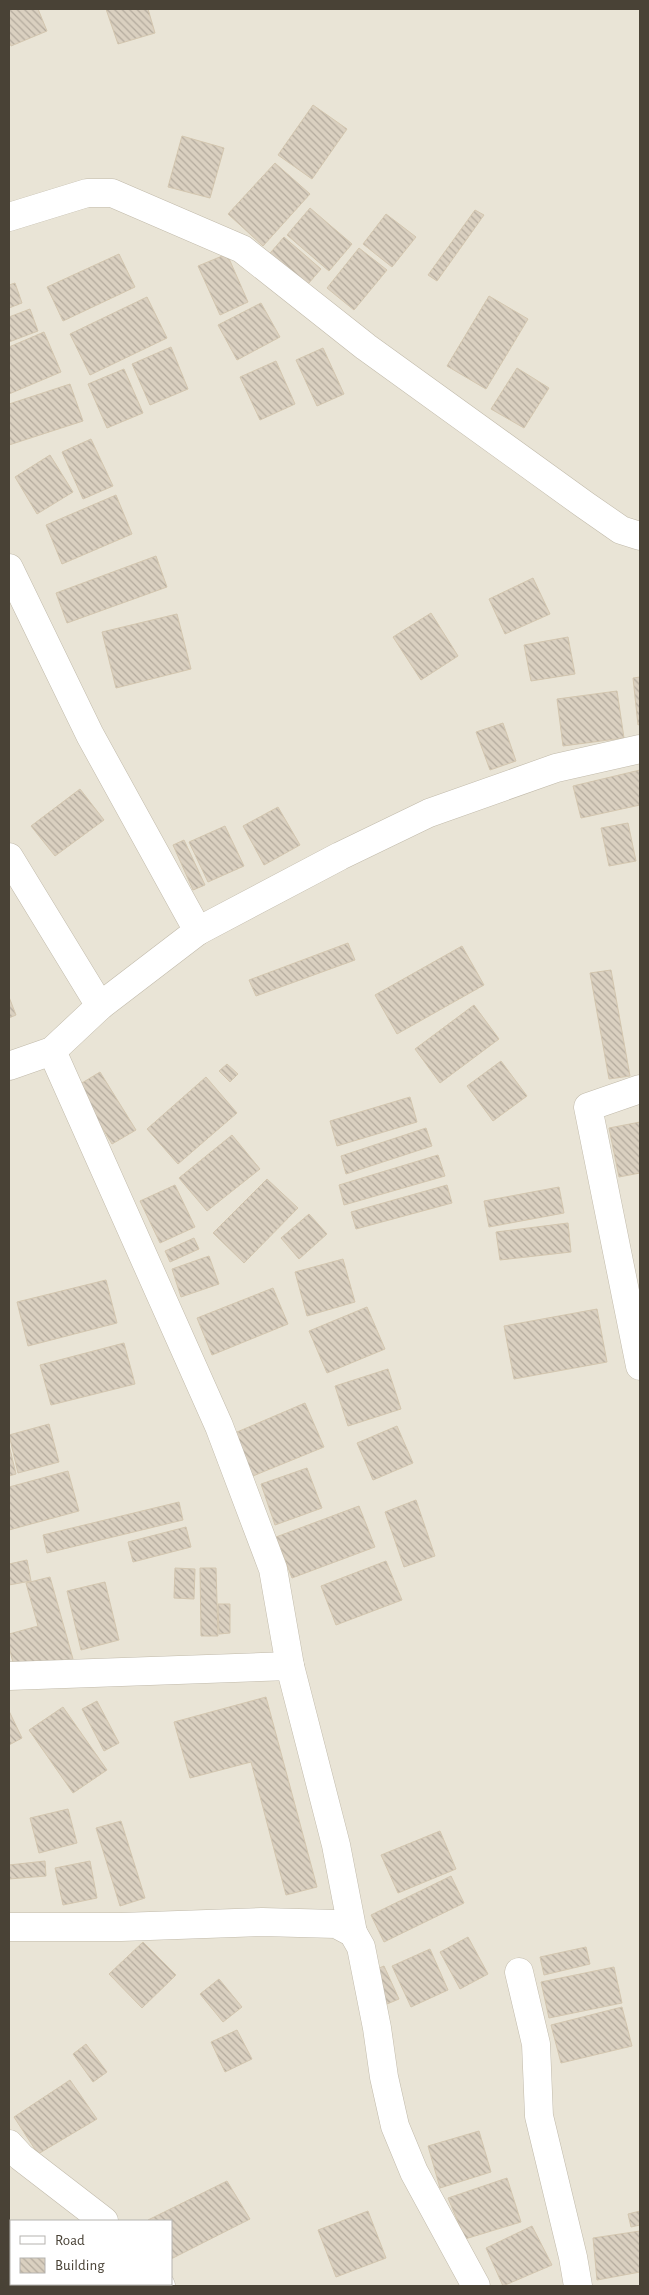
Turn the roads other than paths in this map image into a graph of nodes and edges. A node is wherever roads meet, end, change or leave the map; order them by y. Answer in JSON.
{"nodes":[{"id":1,"x":9,"y":217,"type":"edge"},
{"id":2,"x":640,"y":536,"type":"edge"},
{"id":3,"x":9,"y":568,"type":"edge"},
{"id":4,"x":640,"y":749,"type":"edge"},
{"id":5,"x":9,"y":857,"type":"edge"},
{"id":6,"x":198,"y":932,"type":"junction"},
{"id":7,"x":100,"y":1006,"type":"junction"},
{"id":8,"x":52,"y":1051,"type":"junction"},
{"id":9,"x":9,"y":1066,"type":"edge"},
{"id":10,"x":640,"y":1089,"type":"edge"},
{"id":11,"x":640,"y":1366,"type":"edge"},
{"id":12,"x":290,"y":1666,"type":"junction"},
{"id":13,"x":9,"y":1676,"type":"edge"},
{"id":14,"x":11,"y":1922,"type":"edge"},
{"id":15,"x":353,"y":1933,"type":"junction"},
{"id":16,"x":519,"y":1972,"type":"dead end"},
{"id":17,"x":9,"y":2144,"type":"edge"},
{"id":18,"x":103,"y":2220,"type":"edge"},
{"id":19,"x":476,"y":2286,"type":"edge"},
{"id":20,"x":578,"y":2286,"type":"edge"}],
"edges":[{"from":1,"to":2,"type":"street"},
{"from":3,"to":6,"type":"street"},
{"from":4,"to":6,"type":"street"},
{"from":5,"to":7,"type":"street"},
{"from":6,"to":7,"type":"street"},
{"from":7,"to":8,"type":"street"},
{"from":8,"to":9,"type":"street"},
{"from":8,"to":12,"type":"street"},
{"from":10,"to":11,"type":"street"},
{"from":12,"to":13,"type":"street"},
{"from":12,"to":15,"type":"street"},
{"from":14,"to":15,"type":"street"},
{"from":15,"to":19,"type":"street"},
{"from":16,"to":20,"type":"street"},
{"from":17,"to":18,"type":"street"}]}
